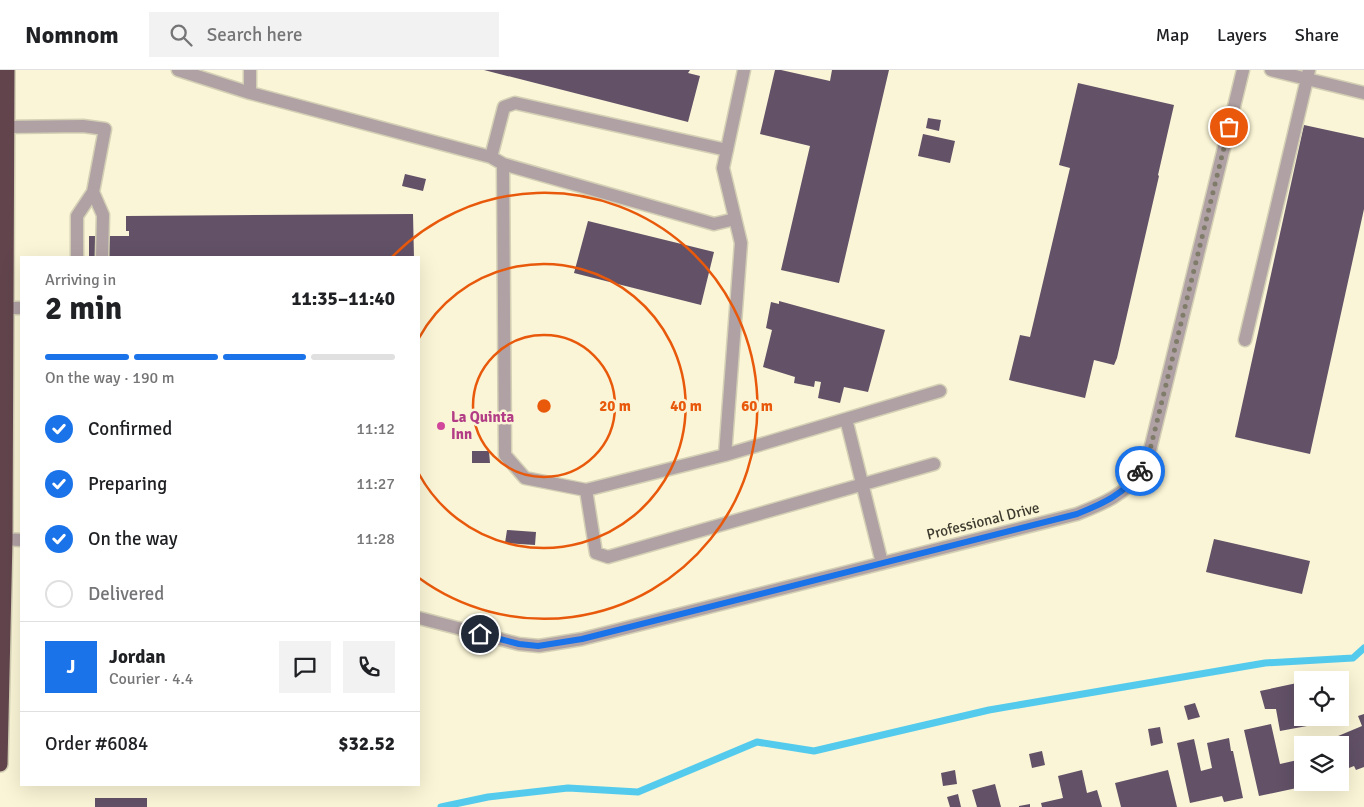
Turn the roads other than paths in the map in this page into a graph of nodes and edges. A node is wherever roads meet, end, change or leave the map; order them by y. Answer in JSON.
{"nodes":[{"id":1,"x":7,"y":70,"type":"edge"},
{"id":2,"x":178,"y":70,"type":"edge"},
{"id":3,"x":250,"y":70,"type":"edge"},
{"id":4,"x":744,"y":70,"type":"edge"},
{"id":5,"x":1243,"y":70,"type":"edge"},
{"id":6,"x":1271,"y":70,"type":"edge"},
{"id":7,"x":1308,"y":74,"type":"edge"},
{"id":8,"x":250,"y":93,"type":"junction"},
{"id":9,"x":1364,"y":93,"type":"edge"},
{"id":10,"x":7,"y":127,"type":"junction"},
{"id":11,"x":727,"y":150,"type":"junction"},
{"id":12,"x":491,"y":157,"type":"junction"},
{"id":13,"x":503,"y":164,"type":"junction"},
{"id":14,"x":93,"y":192,"type":"junction"},
{"id":15,"x":735,"y":219,"type":"junction"},
{"id":16,"x":77,"y":256,"type":"edge"},
{"id":17,"x":102,"y":256,"type":"edge"},
{"id":18,"x":14,"y":308,"type":"edge"},
{"id":19,"x":1245,"y":340,"type":"dead end"},
{"id":20,"x":940,"y":391,"type":"dead end"},
{"id":21,"x":846,"y":419,"type":"junction"},
{"id":22,"x":725,"y":455,"type":"junction"},
{"id":23,"x":934,"y":464,"type":"dead end"},
{"id":24,"x":863,"y":484,"type":"junction"},
{"id":25,"x":586,"y":490,"type":"junction"},
{"id":26,"x":3,"y":539,"type":"edge"},
{"id":27,"x":20,"y":540,"type":"edge"},
{"id":28,"x":882,"y":563,"type":"junction"},
{"id":29,"x":420,"y":618,"type":"edge"},
{"id":30,"x":0,"y":764,"type":"edge"}],
"edges":[{"from":1,"to":10,"type":"highway"},
{"from":2,"to":8,"type":"street"},
{"from":3,"to":8,"type":"street"},
{"from":4,"to":11,"type":"street"},
{"from":5,"to":28,"type":"street","name":"Professional Drive"},
{"from":6,"to":7,"type":"street"},
{"from":7,"to":9,"type":"street"},
{"from":7,"to":19,"type":"street"},
{"from":8,"to":12,"type":"street"},
{"from":10,"to":14,"type":"street"},
{"from":10,"to":18,"type":"highway"},
{"from":11,"to":12,"type":"street"},
{"from":11,"to":15,"type":"street"},
{"from":12,"to":13,"type":"street"},
{"from":13,"to":15,"type":"street"},
{"from":13,"to":25,"type":"street"},
{"from":14,"to":16,"type":"street"},
{"from":14,"to":17,"type":"street"},
{"from":15,"to":22,"type":"street"},
{"from":18,"to":26,"type":"highway"},
{"from":20,"to":21,"type":"street"},
{"from":21,"to":22,"type":"street"},
{"from":21,"to":24,"type":"street"},
{"from":22,"to":25,"type":"street"},
{"from":23,"to":24,"type":"street"},
{"from":24,"to":25,"type":"street"},
{"from":24,"to":28,"type":"street"},
{"from":26,"to":27,"type":"street"},
{"from":26,"to":30,"type":"highway"},
{"from":28,"to":29,"type":"street","name":"Professional Drive"}]}
